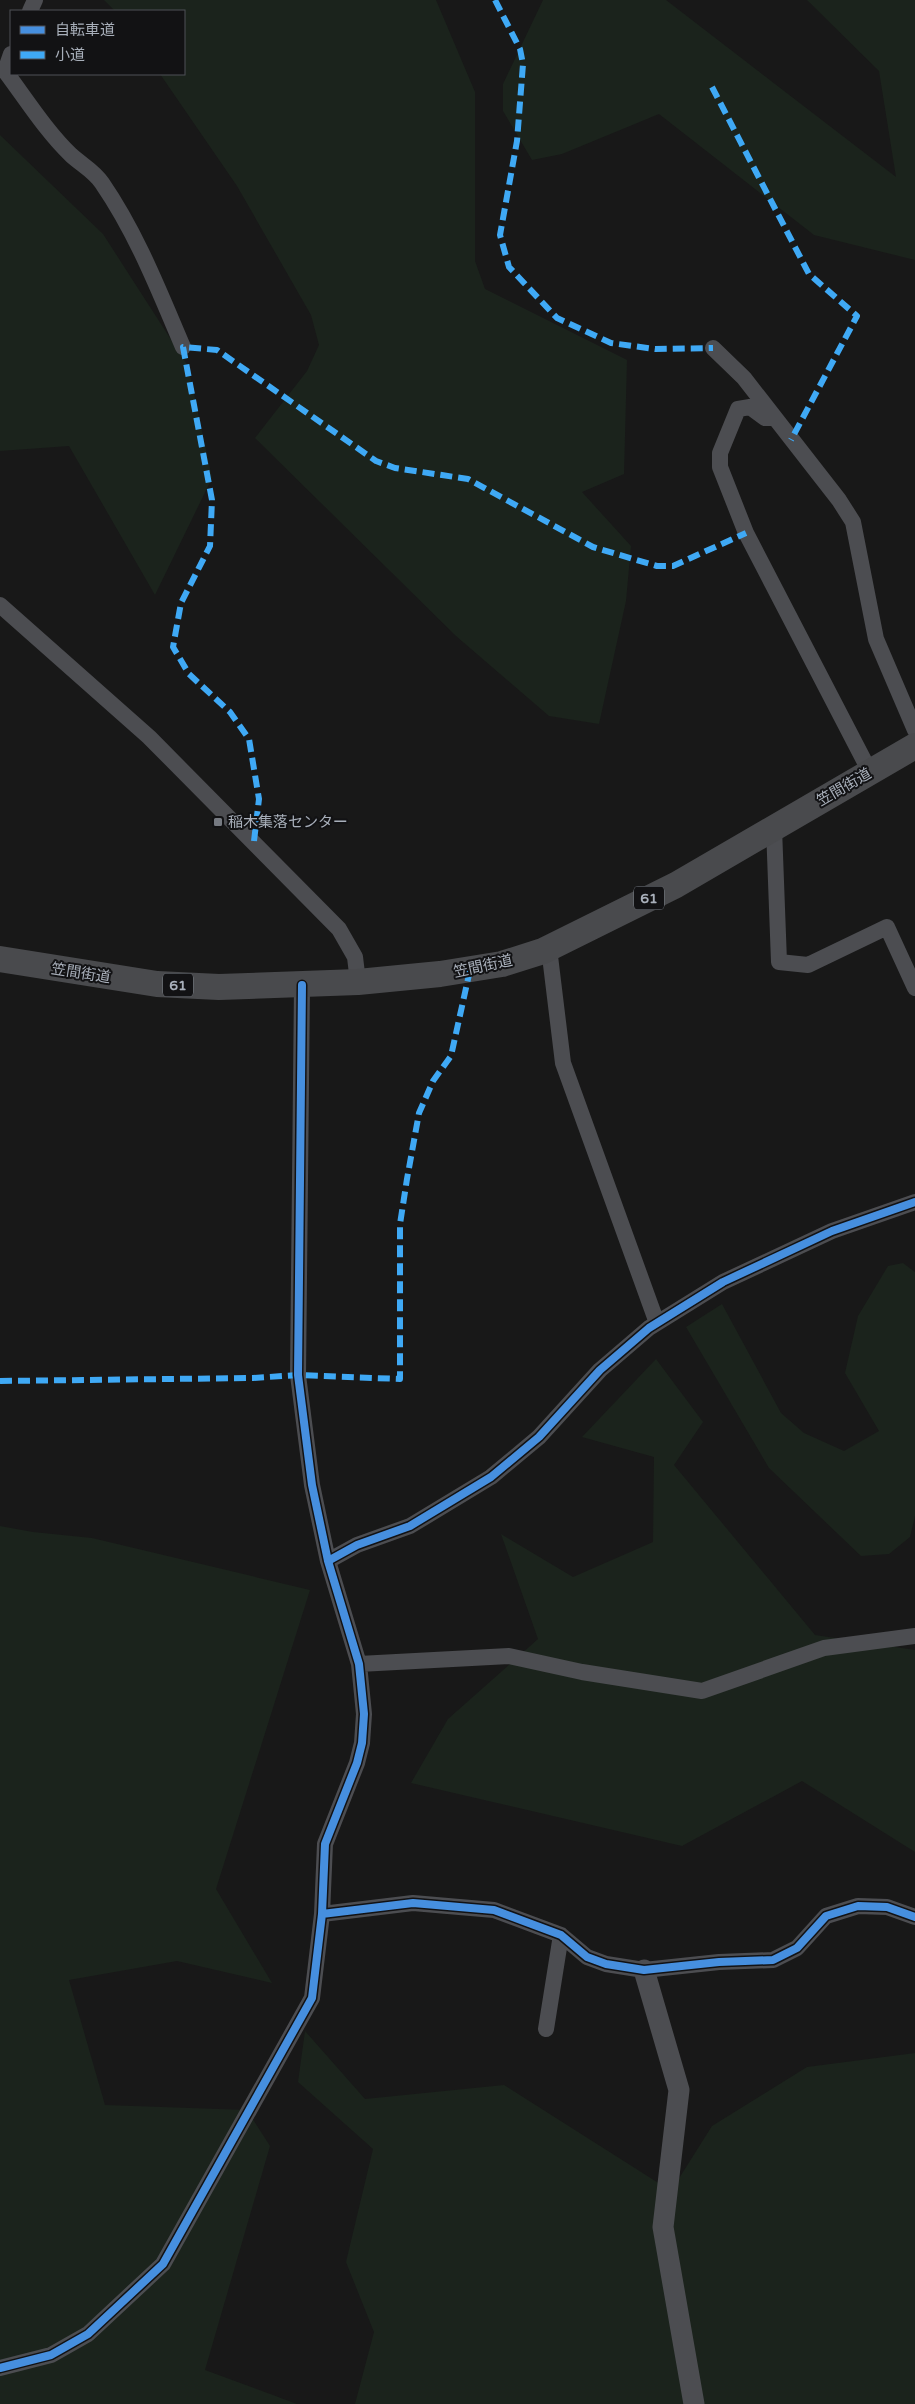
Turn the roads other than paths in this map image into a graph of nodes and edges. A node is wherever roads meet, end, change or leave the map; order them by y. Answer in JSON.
{"nodes":[{"id":1,"x":10,"y":57,"type":"edge"},
{"id":2,"x":183,"y":347,"type":"dead end"},
{"id":3,"x":713,"y":348,"type":"dead end"},
{"id":4,"x":774,"y":418,"type":"junction"},
{"id":5,"x":0,"y":605,"type":"edge"},
{"id":6,"x":915,"y":730,"type":"edge"},
{"id":7,"x":915,"y":746,"type":"edge"},
{"id":8,"x":870,"y":772,"type":"junction"},
{"id":9,"x":774,"y":828,"type":"junction"},
{"id":10,"x":549,"y":948,"type":"junction"},
{"id":11,"x":0,"y":959,"type":"edge"},
{"id":12,"x":358,"y":982,"type":"junction"},
{"id":13,"x":302,"y":985,"type":"junction"},
{"id":14,"x":915,"y":988,"type":"edge"},
{"id":15,"x":915,"y":1202,"type":"edge"},
{"id":16,"x":657,"y":1323,"type":"junction"},
{"id":17,"x":328,"y":1561,"type":"junction"},
{"id":18,"x":915,"y":1636,"type":"edge"},
{"id":19,"x":359,"y":1664,"type":"junction"},
{"id":20,"x":322,"y":1914,"type":"junction"},
{"id":21,"x":915,"y":1917,"type":"edge"},
{"id":22,"x":560,"y":1935,"type":"junction"},
{"id":23,"x":644,"y":1970,"type":"junction"},
{"id":24,"x":546,"y":2029,"type":"dead end"},
{"id":25,"x":0,"y":2368,"type":"edge"},
{"id":26,"x":694,"y":2404,"type":"edge"}],
"edges":[{"from":1,"to":2,"type":"street"},
{"from":3,"to":4,"type":"street"},
{"from":4,"to":6,"type":"street"},
{"from":4,"to":8,"type":"street"},
{"from":5,"to":12,"type":"street"},
{"from":7,"to":8,"type":"main road","name":"笠間街道","number":"61"},
{"from":8,"to":9,"type":"main road","name":"笠間街道","number":"61"},
{"from":9,"to":10,"type":"main road","name":"笠間街道","number":"61"},
{"from":9,"to":14,"type":"street"},
{"from":10,"to":12,"type":"main road","name":"笠間街道","number":"61"},
{"from":10,"to":16,"type":"street"},
{"from":11,"to":13,"type":"main road","name":"笠間街道","number":"61"},
{"from":12,"to":13,"type":"main road","name":"笠間街道","number":"61"},
{"from":13,"to":17,"type":"street"},
{"from":15,"to":16,"type":"street"},
{"from":16,"to":17,"type":"street"},
{"from":17,"to":19,"type":"street"},
{"from":18,"to":19,"type":"street"},
{"from":19,"to":20,"type":"street"},
{"from":20,"to":22,"type":"street"},
{"from":20,"to":25,"type":"street"},
{"from":21,"to":23,"type":"street"},
{"from":22,"to":23,"type":"street"},
{"from":22,"to":24,"type":"street"},
{"from":23,"to":26,"type":"street"}]}
